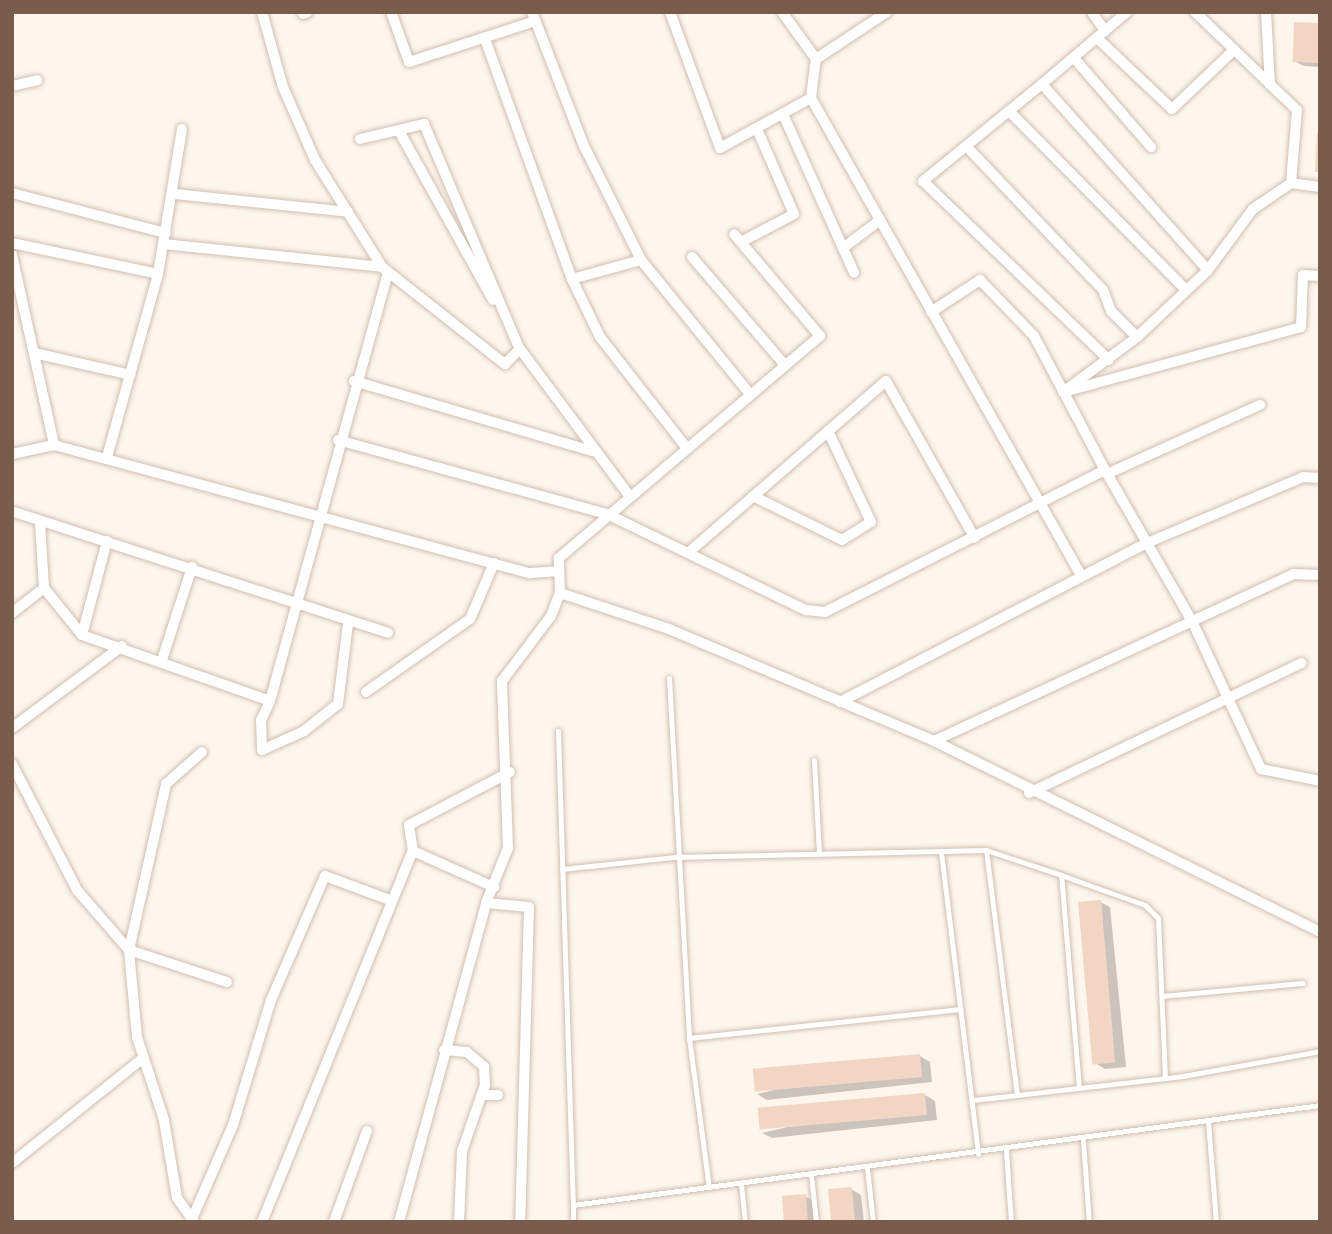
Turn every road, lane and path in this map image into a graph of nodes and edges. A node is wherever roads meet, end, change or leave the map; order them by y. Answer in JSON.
{"nodes":[{"id":1,"x":262,"y":12,"type":"edge"},
{"id":2,"x":391,"y":12,"type":"edge"},
{"id":3,"x":670,"y":12,"type":"edge"},
{"id":4,"x":782,"y":12,"type":"edge"},
{"id":5,"x":887,"y":12,"type":"edge"},
{"id":6,"x":1092,"y":12,"type":"edge"},
{"id":7,"x":1127,"y":12,"type":"edge"},
{"id":8,"x":1195,"y":12,"type":"edge"},
{"id":9,"x":1266,"y":12,"type":"edge"},
{"id":10,"x":533,"y":17,"type":"edge"},
{"id":11,"x":1101,"y":34,"type":"junction"},
{"id":12,"x":485,"y":39,"type":"junction"},
{"id":13,"x":1234,"y":50,"type":"junction"},
{"id":14,"x":1074,"y":58,"type":"junction"},
{"id":15,"x":816,"y":59,"type":"junction"},
{"id":16,"x":37,"y":80,"type":"dead end"},
{"id":17,"x":1042,"y":84,"type":"junction"},
{"id":18,"x":1270,"y":85,"type":"junction"},
{"id":19,"x":12,"y":86,"type":"edge"},
{"id":20,"x":811,"y":98,"type":"junction"},
{"id":21,"x":1009,"y":111,"type":"junction"},
{"id":22,"x":783,"y":114,"type":"junction"},
{"id":23,"x":181,"y":129,"type":"dead end"},
{"id":24,"x":757,"y":129,"type":"junction"},
{"id":25,"x":399,"y":131,"type":"junction"},
{"id":26,"x":360,"y":139,"type":"dead end"},
{"id":27,"x":966,"y":146,"type":"junction"},
{"id":28,"x":1152,"y":147,"type":"dead end"},
{"id":29,"x":1291,"y":183,"type":"junction"},
{"id":30,"x":1320,"y":187,"type":"edge"},
{"id":31,"x":12,"y":193,"type":"edge"},
{"id":32,"x":175,"y":194,"type":"junction"},
{"id":33,"x":348,"y":212,"type":"junction"},
{"id":34,"x":880,"y":220,"type":"junction"},
{"id":35,"x":165,"y":239,"type":"junction"},
{"id":36,"x":12,"y":243,"type":"edge"},
{"id":37,"x":842,"y":247,"type":"junction"},
{"id":38,"x":12,"y":256,"type":"edge"},
{"id":39,"x":692,"y":257,"type":"dead end"},
{"id":40,"x":640,"y":260,"type":"junction"},
{"id":41,"x":385,"y":269,"type":"junction"},
{"id":42,"x":1208,"y":270,"type":"junction"},
{"id":43,"x":854,"y":273,"type":"dead end"},
{"id":44,"x":158,"y":274,"type":"junction"},
{"id":45,"x":1320,"y":276,"type":"edge"},
{"id":46,"x":572,"y":279,"type":"junction"},
{"id":47,"x":1186,"y":290,"type":"junction"},
{"id":48,"x":931,"y":312,"type":"junction"},
{"id":49,"x":1137,"y":337,"type":"junction"},
{"id":50,"x":519,"y":347,"type":"junction"},
{"id":51,"x":34,"y":353,"type":"junction"},
{"id":52,"x":1109,"y":360,"type":"junction"},
{"id":53,"x":785,"y":365,"type":"junction"},
{"id":54,"x":131,"y":375,"type":"junction"},
{"id":55,"x":354,"y":381,"type":"junction"},
{"id":56,"x":1063,"y":392,"type":"junction"},
{"id":57,"x":750,"y":394,"type":"junction"},
{"id":58,"x":1259,"y":405,"type":"dead end"},
{"id":59,"x":828,"y":431,"type":"junction"},
{"id":60,"x":338,"y":440,"type":"junction"},
{"id":61,"x":54,"y":445,"type":"junction"},
{"id":62,"x":686,"y":447,"type":"junction"},
{"id":63,"x":593,"y":451,"type":"junction"},
{"id":64,"x":12,"y":454,"type":"edge"},
{"id":65,"x":107,"y":457,"type":"junction"},
{"id":66,"x":1106,"y":472,"type":"junction"},
{"id":67,"x":1320,"y":478,"type":"edge"},
{"id":68,"x":629,"y":495,"type":"junction"},
{"id":69,"x":753,"y":496,"type":"junction"},
{"id":70,"x":1040,"y":503,"type":"junction"},
{"id":71,"x":13,"y":512,"type":"edge"},
{"id":72,"x":607,"y":514,"type":"junction"},
{"id":73,"x":320,"y":517,"type":"junction"},
{"id":74,"x":40,"y":522,"type":"junction"},
{"id":75,"x":975,"y":538,"type":"junction"},
{"id":76,"x":107,"y":541,"type":"junction"},
{"id":77,"x":1147,"y":543,"type":"junction"},
{"id":78,"x":688,"y":553,"type":"junction"},
{"id":79,"x":494,"y":564,"type":"junction"},
{"id":80,"x":192,"y":567,"type":"junction"},
{"id":81,"x":556,"y":571,"type":"junction"},
{"id":82,"x":1320,"y":575,"type":"edge"},
{"id":83,"x":1082,"y":577,"type":"junction"},
{"id":84,"x":44,"y":588,"type":"junction"},
{"id":85,"x":560,"y":593,"type":"junction"},
{"id":86,"x":299,"y":600,"type":"junction"},
{"id":87,"x":12,"y":613,"type":"edge"},
{"id":88,"x":1192,"y":621,"type":"junction"},
{"id":89,"x":348,"y":624,"type":"junction"},
{"id":90,"x":388,"y":633,"type":"dead end"},
{"id":91,"x":82,"y":635,"type":"junction"},
{"id":92,"x":122,"y":646,"type":"junction"},
{"id":93,"x":162,"y":660,"type":"junction"},
{"id":94,"x":1302,"y":663,"type":"dead end"},
{"id":95,"x":669,"y":678,"type":"dead end"},
{"id":96,"x":366,"y":692,"type":"dead end"},
{"id":97,"x":1227,"y":697,"type":"junction"},
{"id":98,"x":270,"y":701,"type":"junction"},
{"id":99,"x":840,"y":702,"type":"junction"},
{"id":100,"x":12,"y":728,"type":"edge"},
{"id":101,"x":558,"y":731,"type":"dead end"},
{"id":102,"x":934,"y":741,"type":"junction"},
{"id":103,"x":202,"y":752,"type":"dead end"},
{"id":104,"x":814,"y":760,"type":"dead end"},
{"id":105,"x":12,"y":764,"type":"edge"},
{"id":106,"x":510,"y":772,"type":"junction"},
{"id":107,"x":1320,"y":781,"type":"edge"},
{"id":108,"x":1029,"y":793,"type":"junction"},
{"id":109,"x":986,"y":850,"type":"junction"},
{"id":110,"x":413,"y":851,"type":"junction"},
{"id":111,"x":941,"y":852,"type":"junction"},
{"id":112,"x":819,"y":853,"type":"junction"},
{"id":113,"x":675,"y":857,"type":"junction"},
{"id":114,"x":562,"y":869,"type":"junction"},
{"id":115,"x":1061,"y":875,"type":"junction"},
{"id":116,"x":494,"y":887,"type":"junction"},
{"id":117,"x":390,"y":900,"type":"junction"},
{"id":118,"x":486,"y":903,"type":"junction"},
{"id":119,"x":1320,"y":932,"type":"edge"},
{"id":120,"x":129,"y":950,"type":"junction"},
{"id":121,"x":227,"y":982,"type":"dead end"},
{"id":122,"x":1303,"y":984,"type":"dead end"},
{"id":123,"x":1162,"y":996,"type":"junction"},
{"id":124,"x":960,"y":1009,"type":"junction"},
{"id":125,"x":689,"y":1038,"type":"junction"},
{"id":126,"x":444,"y":1050,"type":"junction"},
{"id":127,"x":1320,"y":1051,"type":"edge"},
{"id":128,"x":142,"y":1059,"type":"junction"},
{"id":129,"x":1165,"y":1078,"type":"junction"},
{"id":130,"x":1079,"y":1088,"type":"junction"},
{"id":131,"x":481,"y":1095,"type":"junction"},
{"id":132,"x":498,"y":1095,"type":"dead end"},
{"id":133,"x":1017,"y":1095,"type":"junction"},
{"id":134,"x":973,"y":1100,"type":"junction"},
{"id":135,"x":1320,"y":1105,"type":"edge"},
{"id":136,"x":1208,"y":1121,"type":"junction"},
{"id":137,"x":367,"y":1131,"type":"dead end"},
{"id":138,"x":1083,"y":1141,"type":"junction"},
{"id":139,"x":1006,"y":1151,"type":"junction"},
{"id":140,"x":978,"y":1154,"type":"junction"},
{"id":141,"x":12,"y":1163,"type":"edge"},
{"id":142,"x":867,"y":1168,"type":"junction"},
{"id":143,"x":811,"y":1175,"type":"junction"},
{"id":144,"x":741,"y":1184,"type":"junction"},
{"id":145,"x":709,"y":1187,"type":"junction"},
{"id":146,"x":573,"y":1205,"type":"junction"},
{"id":147,"x":193,"y":1220,"type":"edge"},
{"id":148,"x":262,"y":1222,"type":"edge"},
{"id":149,"x":334,"y":1222,"type":"edge"},
{"id":150,"x":399,"y":1222,"type":"edge"},
{"id":151,"x":459,"y":1222,"type":"edge"},
{"id":152,"x":520,"y":1222,"type":"edge"},
{"id":153,"x":573,"y":1222,"type":"edge"},
{"id":154,"x":745,"y":1222,"type":"edge"},
{"id":155,"x":816,"y":1222,"type":"edge"},
{"id":156,"x":873,"y":1222,"type":"edge"},
{"id":157,"x":1011,"y":1222,"type":"edge"},
{"id":158,"x":1089,"y":1222,"type":"edge"},
{"id":159,"x":1216,"y":1222,"type":"edge"}],
"edges":[{"from":1,"to":33,"type":"street"},
{"from":2,"to":12,"type":"street"},
{"from":3,"to":24,"type":"street"},
{"from":4,"to":15,"type":"street"},
{"from":5,"to":15,"type":"street"},
{"from":6,"to":11,"type":"street"},
{"from":7,"to":11,"type":"street"},
{"from":8,"to":13,"type":"street"},
{"from":9,"to":18,"type":"street"},
{"from":10,"to":12,"type":"street"},
{"from":10,"to":40,"type":"street"},
{"from":11,"to":13,"type":"street"},
{"from":11,"to":14,"type":"street"},
{"from":12,"to":46,"type":"street"},
{"from":13,"to":18,"type":"street"},
{"from":14,"to":17,"type":"street"},
{"from":14,"to":28,"type":"street"},
{"from":15,"to":20,"type":"street"},
{"from":16,"to":19,"type":"street"},
{"from":17,"to":21,"type":"street"},
{"from":17,"to":42,"type":"street"},
{"from":18,"to":29,"type":"street"},
{"from":20,"to":22,"type":"street"},
{"from":20,"to":34,"type":"street"},
{"from":21,"to":27,"type":"street"},
{"from":21,"to":47,"type":"street"},
{"from":22,"to":24,"type":"street"},
{"from":22,"to":37,"type":"street"},
{"from":23,"to":32,"type":"street"},
{"from":24,"to":53,"type":"street"},
{"from":25,"to":26,"type":"street"},
{"from":25,"to":50,"type":"street"},
{"from":25,"to":50,"type":"street"},
{"from":27,"to":49,"type":"street"},
{"from":27,"to":52,"type":"street"},
{"from":29,"to":30,"type":"street"},
{"from":29,"to":42,"type":"street"},
{"from":31,"to":35,"type":"street"},
{"from":32,"to":33,"type":"street"},
{"from":32,"to":35,"type":"street"},
{"from":33,"to":41,"type":"street"},
{"from":34,"to":37,"type":"street"},
{"from":34,"to":48,"type":"street"},
{"from":35,"to":41,"type":"street"},
{"from":35,"to":44,"type":"street"},
{"from":36,"to":44,"type":"street"},
{"from":37,"to":43,"type":"street"},
{"from":38,"to":51,"type":"street"},
{"from":39,"to":53,"type":"street"},
{"from":40,"to":46,"type":"street"},
{"from":40,"to":57,"type":"street"},
{"from":41,"to":50,"type":"street"},
{"from":41,"to":55,"type":"street"},
{"from":42,"to":47,"type":"street"},
{"from":44,"to":54,"type":"street"},
{"from":45,"to":56,"type":"street"},
{"from":46,"to":62,"type":"street"},
{"from":47,"to":49,"type":"street"},
{"from":48,"to":56,"type":"street"},
{"from":48,"to":70,"type":"street"},
{"from":49,"to":52,"type":"street"},
{"from":50,"to":63,"type":"street"},
{"from":51,"to":54,"type":"street"},
{"from":51,"to":61,"type":"street"},
{"from":52,"to":56,"type":"street"},
{"from":53,"to":57,"type":"street"},
{"from":54,"to":65,"type":"street"},
{"from":55,"to":60,"type":"street"},
{"from":55,"to":63,"type":"street"},
{"from":56,"to":66,"type":"street"},
{"from":57,"to":62,"type":"street"},
{"from":58,"to":66,"type":"street"},
{"from":59,"to":69,"type":"street"},
{"from":59,"to":69,"type":"street"},
{"from":59,"to":75,"type":"street"},
{"from":60,"to":72,"type":"street"},
{"from":60,"to":73,"type":"street"},
{"from":61,"to":64,"type":"street"},
{"from":61,"to":65,"type":"street"},
{"from":62,"to":68,"type":"street"},
{"from":63,"to":68,"type":"street"},
{"from":65,"to":73,"type":"street"},
{"from":66,"to":70,"type":"street"},
{"from":66,"to":77,"type":"street"},
{"from":67,"to":77,"type":"street"},
{"from":68,"to":72,"type":"street"},
{"from":69,"to":78,"type":"street"},
{"from":70,"to":75,"type":"street"},
{"from":70,"to":83,"type":"street"},
{"from":71,"to":74,"type":"street"},
{"from":72,"to":78,"type":"street"},
{"from":72,"to":81,"type":"street"},
{"from":73,"to":79,"type":"street"},
{"from":73,"to":86,"type":"street"},
{"from":74,"to":76,"type":"street"},
{"from":74,"to":84,"type":"street"},
{"from":75,"to":78,"type":"street"},
{"from":76,"to":80,"type":"street"},
{"from":76,"to":91,"type":"street"},
{"from":77,"to":83,"type":"street"},
{"from":77,"to":88,"type":"street"},
{"from":79,"to":81,"type":"street"},
{"from":79,"to":96,"type":"street"},
{"from":80,"to":86,"type":"street"},
{"from":80,"to":93,"type":"street"},
{"from":81,"to":85,"type":"street"},
{"from":82,"to":88,"type":"street"},
{"from":83,"to":99,"type":"street"},
{"from":84,"to":87,"type":"street"},
{"from":84,"to":91,"type":"street"},
{"from":85,"to":99,"type":"street"},
{"from":85,"to":106,"type":"street"},
{"from":86,"to":89,"type":"street"},
{"from":86,"to":98,"type":"street"},
{"from":88,"to":97,"type":"street"},
{"from":88,"to":102,"type":"street"},
{"from":89,"to":90,"type":"street"},
{"from":89,"to":98,"type":"street"},
{"from":91,"to":92,"type":"street"},
{"from":92,"to":93,"type":"street"},
{"from":92,"to":100,"type":"street"},
{"from":93,"to":98,"type":"street"},
{"from":94,"to":97,"type":"street"},
{"from":95,"to":113,"type":"lane"},
{"from":97,"to":107,"type":"street"},
{"from":97,"to":108,"type":"street"},
{"from":99,"to":102,"type":"street"},
{"from":101,"to":114,"type":"lane"},
{"from":102,"to":108,"type":"street"},
{"from":103,"to":120,"type":"street"},
{"from":104,"to":112,"type":"lane"},
{"from":105,"to":120,"type":"street"},
{"from":106,"to":110,"type":"street"},
{"from":106,"to":116,"type":"street"},
{"from":108,"to":119,"type":"street"},
{"from":109,"to":111,"type":"lane"},
{"from":109,"to":115,"type":"lane"},
{"from":109,"to":133,"type":"lane"},
{"from":110,"to":116,"type":"street"},
{"from":110,"to":117,"type":"street"},
{"from":111,"to":112,"type":"lane"},
{"from":111,"to":124,"type":"lane"},
{"from":112,"to":113,"type":"lane"},
{"from":113,"to":114,"type":"lane"},
{"from":113,"to":125,"type":"lane"},
{"from":114,"to":146,"type":"lane"},
{"from":115,"to":123,"type":"lane"},
{"from":115,"to":130,"type":"lane"},
{"from":116,"to":118,"type":"street"},
{"from":117,"to":147,"type":"street"},
{"from":117,"to":148,"type":"street"},
{"from":118,"to":126,"type":"street"},
{"from":118,"to":152,"type":"street"},
{"from":120,"to":121,"type":"street"},
{"from":120,"to":128,"type":"street"},
{"from":122,"to":123,"type":"lane"},
{"from":123,"to":129,"type":"lane"},
{"from":124,"to":125,"type":"lane"},
{"from":124,"to":134,"type":"lane"},
{"from":125,"to":145,"type":"lane"},
{"from":126,"to":131,"type":"street"},
{"from":126,"to":150,"type":"street"},
{"from":127,"to":129,"type":"lane"},
{"from":128,"to":141,"type":"street"},
{"from":128,"to":147,"type":"street"},
{"from":129,"to":130,"type":"lane"},
{"from":130,"to":133,"type":"lane"},
{"from":131,"to":132,"type":"street"},
{"from":131,"to":151,"type":"street"},
{"from":133,"to":134,"type":"lane"},
{"from":134,"to":140,"type":"lane"},
{"from":135,"to":136,"type":"lane"},
{"from":136,"to":138,"type":"lane"},
{"from":136,"to":159,"type":"lane"},
{"from":137,"to":149,"type":"street"},
{"from":138,"to":139,"type":"lane"},
{"from":138,"to":158,"type":"lane"},
{"from":139,"to":140,"type":"lane"},
{"from":139,"to":157,"type":"lane"},
{"from":140,"to":142,"type":"lane"},
{"from":142,"to":143,"type":"lane"},
{"from":142,"to":156,"type":"lane"},
{"from":143,"to":144,"type":"lane"},
{"from":143,"to":155,"type":"lane"},
{"from":144,"to":145,"type":"lane"},
{"from":144,"to":154,"type":"lane"},
{"from":145,"to":146,"type":"lane"},
{"from":146,"to":153,"type":"lane"}]}
